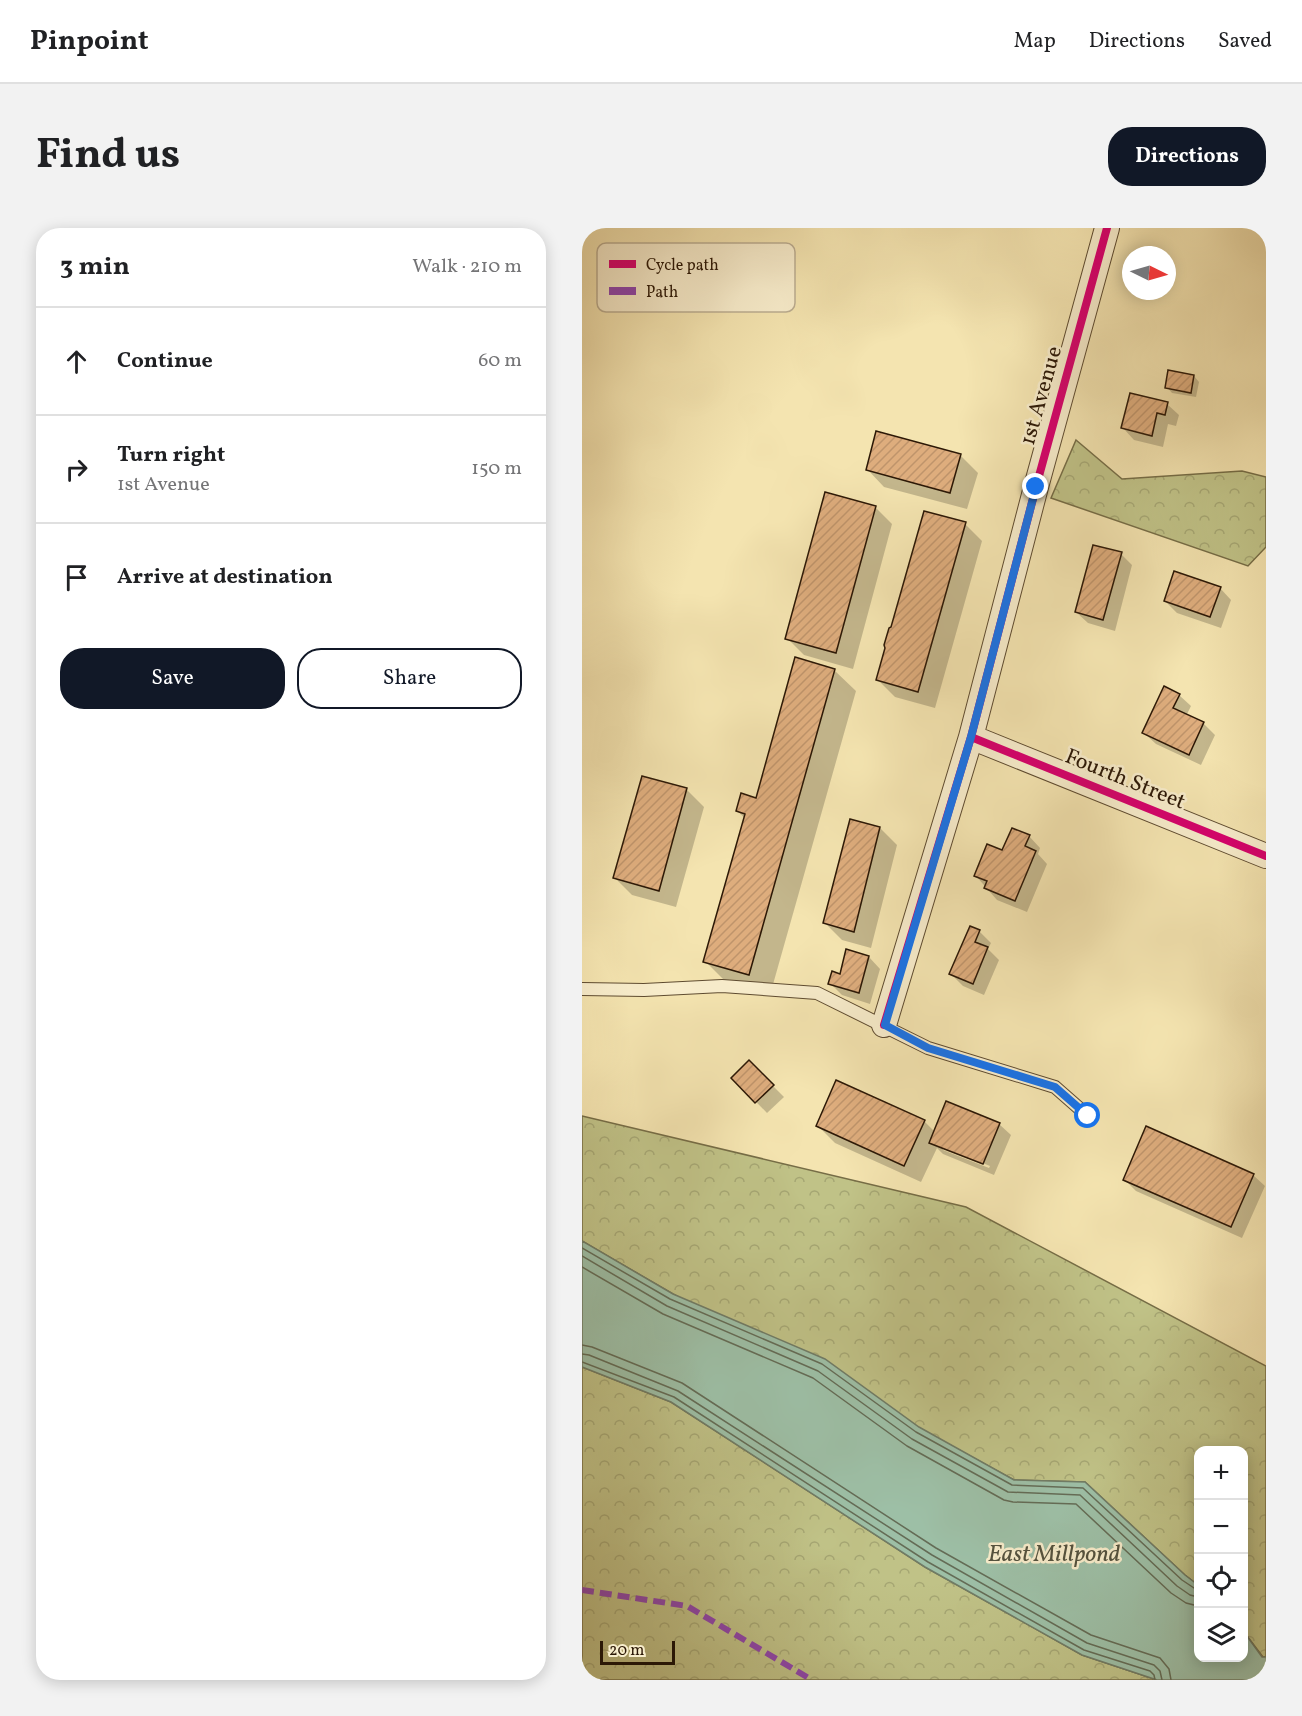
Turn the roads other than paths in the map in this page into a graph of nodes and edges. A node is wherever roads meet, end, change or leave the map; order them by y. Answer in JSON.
{"nodes":[{"id":1,"x":1107,"y":228,"type":"edge"},
{"id":2,"x":971,"y":737,"type":"junction"},
{"id":3,"x":1266,"y":856,"type":"edge"},
{"id":4,"x":582,"y":989,"type":"edge"},
{"id":5,"x":885,"y":1025,"type":"junction"},
{"id":6,"x":1088,"y":1116,"type":"dead end"}],
"edges":[{"from":1,"to":2,"type":"street","name":"1st Avenue"},
{"from":2,"to":3,"type":"street","name":"Fourth Street"},
{"from":2,"to":5,"type":"street","name":"1st Avenue"},
{"from":4,"to":5,"type":"lane"},
{"from":5,"to":6,"type":"lane"}]}
